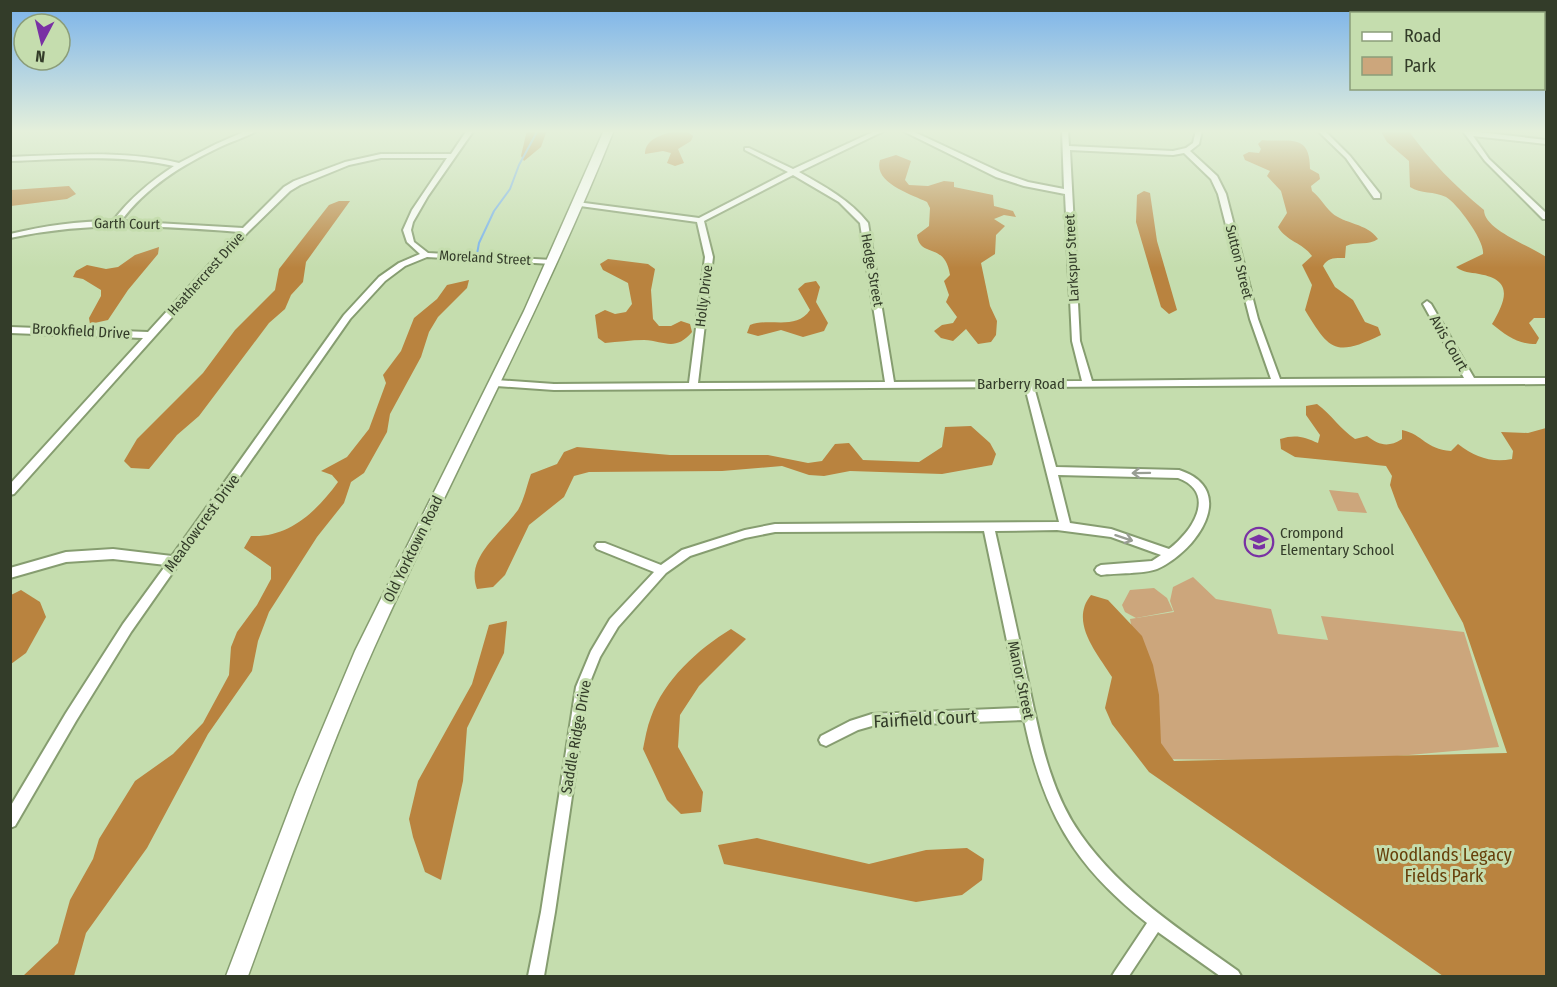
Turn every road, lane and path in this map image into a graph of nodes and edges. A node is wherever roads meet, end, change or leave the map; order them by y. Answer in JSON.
{"nodes":[{"id":1,"x":168,"y":176,"type":"edge"},
{"id":2,"x":314,"y":176,"type":"edge"},
{"id":3,"x":440,"y":176,"type":"edge"},
{"id":4,"x":591,"y":176,"type":"edge"},
{"id":5,"x":785,"y":176,"type":"edge"},
{"id":6,"x":797,"y":176,"type":"edge"},
{"id":7,"x":1002,"y":176,"type":"edge"},
{"id":8,"x":1068,"y":176,"type":"edge"},
{"id":9,"x":1212,"y":176,"type":"edge"},
{"id":10,"x":1362,"y":176,"type":"edge"},
{"id":11,"x":1504,"y":176,"type":"edge"},
{"id":12,"x":1068,"y":192,"type":"junction"},
{"id":13,"x":1377,"y":196,"type":"dead end"},
{"id":14,"x":580,"y":204,"type":"junction"},
{"id":15,"x":1546,"y":217,"type":"edge"},
{"id":16,"x":700,"y":220,"type":"junction"},
{"id":17,"x":116,"y":222,"type":"junction"},
{"id":18,"x":245,"y":230,"type":"junction"},
{"id":19,"x":10,"y":236,"type":"edge"},
{"id":20,"x":426,"y":255,"type":"junction"},
{"id":21,"x":552,"y":262,"type":"junction"},
{"id":22,"x":1427,"y":304,"type":"dead end"},
{"id":23,"x":10,"y":330,"type":"edge"},
{"id":24,"x":151,"y":334,"type":"junction"},
{"id":25,"x":1546,"y":381,"type":"edge"},
{"id":26,"x":1471,"y":382,"type":"junction"},
{"id":27,"x":1277,"y":383,"type":"junction"},
{"id":28,"x":495,"y":384,"type":"junction"},
{"id":29,"x":1088,"y":384,"type":"junction"},
{"id":30,"x":890,"y":385,"type":"junction"},
{"id":31,"x":1029,"y":385,"type":"junction"},
{"id":32,"x":693,"y":386,"type":"junction"},
{"id":33,"x":1052,"y":471,"type":"junction"},
{"id":34,"x":10,"y":491,"type":"edge"},
{"id":35,"x":1066,"y":527,"type":"junction"},
{"id":36,"x":989,"y":528,"type":"junction"},
{"id":37,"x":601,"y":546,"type":"dead end"},
{"id":38,"x":1172,"y":554,"type":"junction"},
{"id":39,"x":175,"y":561,"type":"junction"},
{"id":40,"x":662,"y":570,"type":"junction"},
{"id":41,"x":1101,"y":570,"type":"dead end"},
{"id":42,"x":10,"y":573,"type":"edge"},
{"id":43,"x":1028,"y":714,"type":"junction"},
{"id":44,"x":826,"y":740,"type":"dead end"},
{"id":45,"x":15,"y":806,"type":"edge"},
{"id":46,"x":10,"y":821,"type":"edge"},
{"id":47,"x":1156,"y":922,"type":"junction"},
{"id":48,"x":237,"y":976,"type":"edge"},
{"id":49,"x":536,"y":976,"type":"edge"},
{"id":50,"x":1120,"y":976,"type":"edge"},
{"id":51,"x":1233,"y":976,"type":"edge"}],
"edges":[{"from":1,"to":17,"type":"street"},
{"from":2,"to":18,"type":"street","name":"Heathercrest Drive"},
{"from":3,"to":20,"type":"street","name":"Moreland Street"},
{"from":4,"to":14,"type":"main road","name":"Old Yorktown Road"},
{"from":5,"to":16,"type":"street"},
{"from":6,"to":30,"type":"street","name":"Hedge Street"},
{"from":7,"to":12,"type":"street"},
{"from":8,"to":12,"type":"street","name":"Larkspur Street"},
{"from":9,"to":27,"type":"street","name":"Sutton Street"},
{"from":10,"to":13,"type":"street"},
{"from":11,"to":15,"type":"street"},
{"from":12,"to":29,"type":"street","name":"Larkspur Street"},
{"from":14,"to":16,"type":"street"},
{"from":14,"to":21,"type":"main road","name":"Old Yorktown Road"},
{"from":16,"to":32,"type":"street","name":"Holly Drive"},
{"from":17,"to":18,"type":"street","name":"Garth Court"},
{"from":17,"to":19,"type":"street","name":"Garth Court"},
{"from":18,"to":24,"type":"street","name":"Heathercrest Drive"},
{"from":20,"to":21,"type":"street","name":"Moreland Street"},
{"from":20,"to":39,"type":"street","name":"Meadowcrest Drive"},
{"from":21,"to":28,"type":"main road","name":"Old Yorktown Road"},
{"from":22,"to":26,"type":"street","name":"Avis Court"},
{"from":23,"to":24,"type":"street","name":"Brookfield Drive"},
{"from":24,"to":34,"type":"street","name":"Heathercrest Drive"},
{"from":25,"to":26,"type":"street","name":"Barberry Road"},
{"from":26,"to":27,"type":"street","name":"Barberry Road"},
{"from":27,"to":29,"type":"street","name":"Barberry Road"},
{"from":28,"to":32,"type":"street","name":"Barberry Road"},
{"from":28,"to":48,"type":"main road","name":"Old Yorktown Road"},
{"from":29,"to":31,"type":"street","name":"Barberry Road"},
{"from":30,"to":31,"type":"street","name":"Barberry Road"},
{"from":30,"to":32,"type":"street","name":"Barberry Road"},
{"from":31,"to":33,"type":"street"},
{"from":33,"to":35,"type":"street"},
{"from":38,"to":33,"type":"street","one_way":true},
{"from":35,"to":36,"type":"street"},
{"from":35,"to":38,"type":"street","one_way":true},
{"from":36,"to":40,"type":"street","name":"Saddle Ridge Drive"},
{"from":36,"to":43,"type":"street","name":"Manor Street"},
{"from":37,"to":40,"type":"street"},
{"from":38,"to":41,"type":"street"},
{"from":39,"to":42,"type":"street"},
{"from":39,"to":45,"type":"street","name":"Meadowcrest Drive"},
{"from":40,"to":49,"type":"street","name":"Saddle Ridge Drive"},
{"from":43,"to":44,"type":"street","name":"Fairfield Court"},
{"from":43,"to":47,"type":"street","name":"Manor Street"},
{"from":45,"to":46,"type":"street","name":"Meadowcrest Drive"},
{"from":47,"to":50,"type":"street"},
{"from":47,"to":51,"type":"street","name":"Manor Street"}]}
